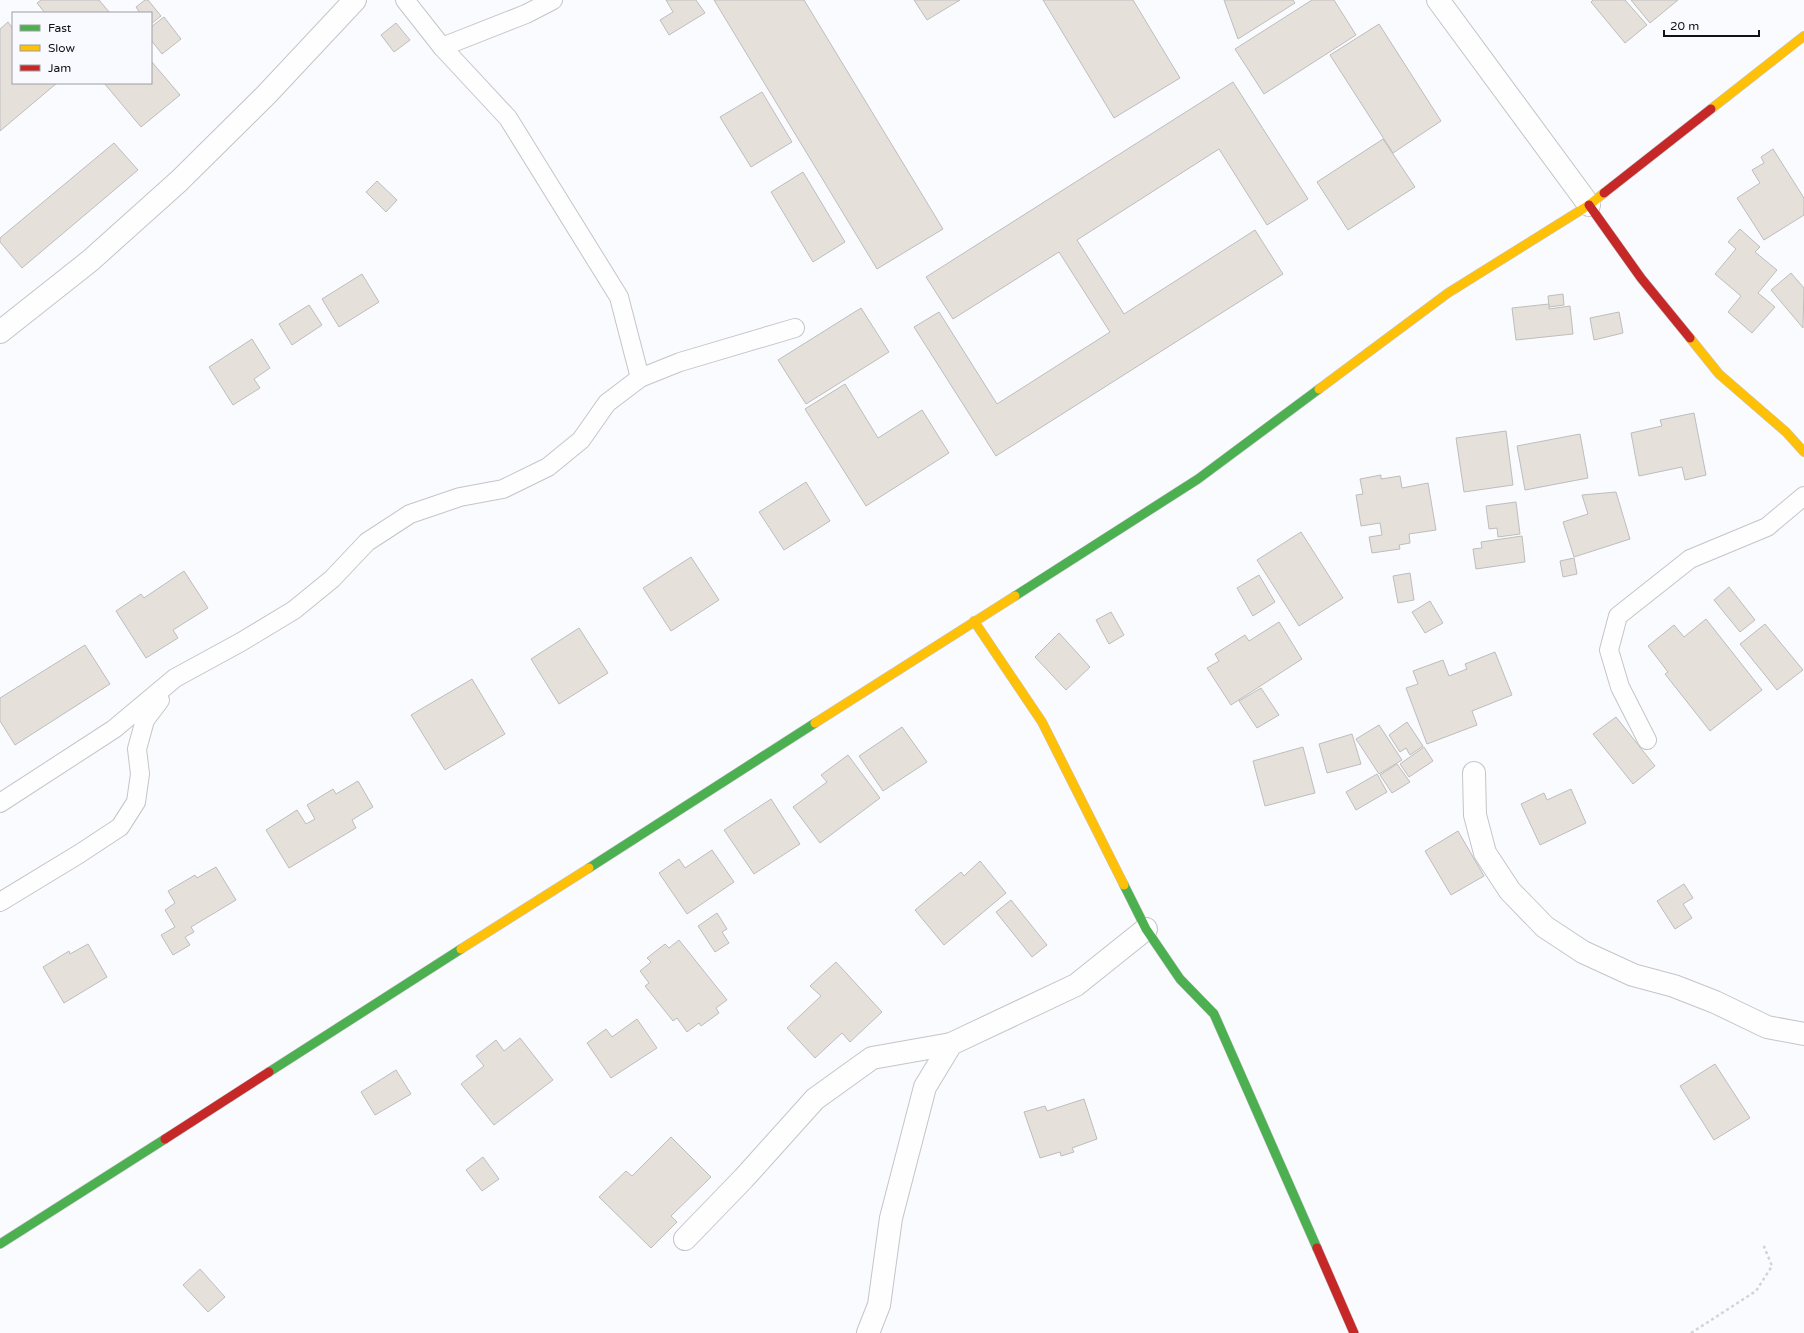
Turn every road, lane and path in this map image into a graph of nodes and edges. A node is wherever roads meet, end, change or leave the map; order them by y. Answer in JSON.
{"nodes":[{"id":1,"x":355,"y":0,"type":"edge"},
{"id":2,"x":405,"y":0,"type":"edge"},
{"id":3,"x":553,"y":0,"type":"edge"},
{"id":4,"x":1438,"y":0,"type":"edge"},
{"id":5,"x":1804,"y":36,"type":"edge"},
{"id":6,"x":442,"y":47,"type":"junction"},
{"id":7,"x":1589,"y":204,"type":"junction"},
{"id":8,"x":795,"y":328,"type":"dead end"},
{"id":9,"x":0,"y":332,"type":"edge"},
{"id":10,"x":640,"y":378,"type":"junction"},
{"id":11,"x":1804,"y":452,"type":"edge"},
{"id":12,"x":1804,"y":496,"type":"edge"},
{"id":13,"x":974,"y":621,"type":"junction"},
{"id":14,"x":175,"y":678,"type":"junction"},
{"id":15,"x":1647,"y":740,"type":"dead end"},
{"id":16,"x":1474,"y":773,"type":"dead end"},
{"id":17,"x":0,"y":803,"type":"edge"},
{"id":18,"x":0,"y":902,"type":"edge"},
{"id":19,"x":1146,"y":929,"type":"junction"},
{"id":20,"x":1804,"y":1034,"type":"edge"},
{"id":21,"x":951,"y":1044,"type":"junction"},
{"id":22,"x":685,"y":1239,"type":"dead end"},
{"id":23,"x":0,"y":1244,"type":"edge"},
{"id":24,"x":1763,"y":1244,"type":"dead end"},
{"id":25,"x":868,"y":1333,"type":"edge"},
{"id":26,"x":1354,"y":1333,"type":"edge"},
{"id":27,"x":1691,"y":1333,"type":"edge"}],
"edges":[{"from":1,"to":9,"type":"street"},
{"from":2,"to":6,"type":"lane"},
{"from":3,"to":6,"type":"lane"},
{"from":4,"to":7,"type":"street"},
{"from":5,"to":7,"type":"street"},
{"from":6,"to":10,"type":"lane"},
{"from":7,"to":11,"type":"street"},
{"from":7,"to":13,"type":"street"},
{"from":8,"to":10,"type":"lane"},
{"from":10,"to":14,"type":"lane"},
{"from":12,"to":15,"type":"lane"},
{"from":13,"to":19,"type":"street"},
{"from":13,"to":23,"type":"street"},
{"from":14,"to":17,"type":"lane"},
{"from":14,"to":18,"type":"lane"},
{"from":16,"to":20,"type":"street"},
{"from":19,"to":21,"type":"street"},
{"from":19,"to":26,"type":"street"},
{"from":21,"to":22,"type":"street"},
{"from":21,"to":25,"type":"street"},
{"from":24,"to":27,"type":"path"}]}
